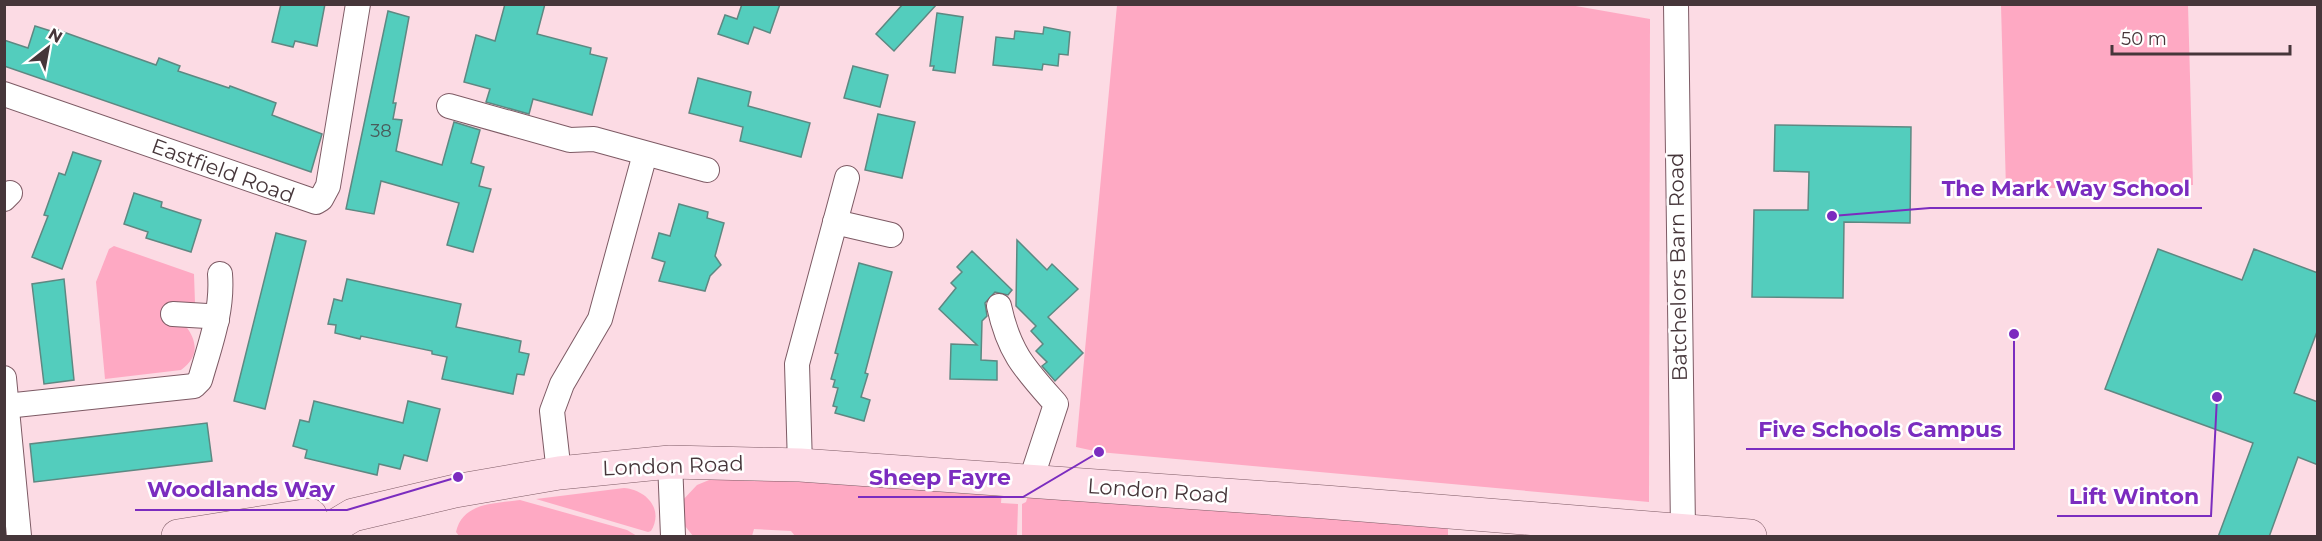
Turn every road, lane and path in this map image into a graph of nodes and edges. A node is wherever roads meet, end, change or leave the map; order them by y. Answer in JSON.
{"nodes":[{"id":1,"x":358,"y":4,"type":"edge"},
{"id":2,"x":1676,"y":4,"type":"edge"},
{"id":3,"x":4,"y":94,"type":"edge"},
{"id":4,"x":449,"y":106,"type":"dead end"},
{"id":5,"x":645,"y":154,"type":"junction"},
{"id":6,"x":707,"y":170,"type":"dead end"},
{"id":7,"x":847,"y":178,"type":"dead end"},
{"id":8,"x":835,"y":222,"type":"junction"},
{"id":9,"x":891,"y":235,"type":"dead end"},
{"id":10,"x":220,"y":274,"type":"dead end"},
{"id":11,"x":999,"y":306,"type":"dead end"},
{"id":12,"x":173,"y":314,"type":"dead end"},
{"id":13,"x":217,"y":320,"type":"junction"},
{"id":14,"x":5,"y":380,"type":"edge"},
{"id":15,"x":6,"y":406,"type":"junction"},
{"id":16,"x":670,"y":462,"type":"junction"},
{"id":17,"x":800,"y":465,"type":"junction"},
{"id":18,"x":559,"y":473,"type":"junction"},
{"id":19,"x":1030,"y":483,"type":"junction"},
{"id":20,"x":353,"y":515,"type":"junction"},
{"id":21,"x":1683,"y":530,"type":"junction"},
{"id":22,"x":19,"y":537,"type":"edge"},
{"id":23,"x":178,"y":537,"type":"edge"},
{"id":24,"x":285,"y":537,"type":"edge"},
{"id":25,"x":673,"y":537,"type":"edge"},
{"id":26,"x":1750,"y":537,"type":"edge"}],
"edges":[{"from":1,"to":3,"type":"street","name":"Eastfield Road"},
{"from":2,"to":21,"type":"street","name":"Batchelors Barn Road"},
{"from":4,"to":5,"type":"street"},
{"from":5,"to":6,"type":"street"},
{"from":5,"to":18,"type":"street"},
{"from":7,"to":8,"type":"street"},
{"from":8,"to":9,"type":"street"},
{"from":8,"to":17,"type":"street"},
{"from":10,"to":13,"type":"street"},
{"from":11,"to":19,"type":"street"},
{"from":12,"to":13,"type":"street"},
{"from":13,"to":15,"type":"street"},
{"from":14,"to":15,"type":"street"},
{"from":15,"to":22,"type":"street"},
{"from":16,"to":17,"type":"street","name":"London Road"},
{"from":16,"to":18,"type":"street","name":"London Road"},
{"from":16,"to":25,"type":"street"},
{"from":17,"to":19,"type":"street","name":"London Road"},
{"from":18,"to":20,"type":"street","name":"London Road"},
{"from":19,"to":21,"type":"street","name":"London Road"},
{"from":20,"to":23,"type":"street","name":"London Road"},
{"from":20,"to":24,"type":"street","name":"London Road"},
{"from":21,"to":26,"type":"street","name":"London Road"}]}
